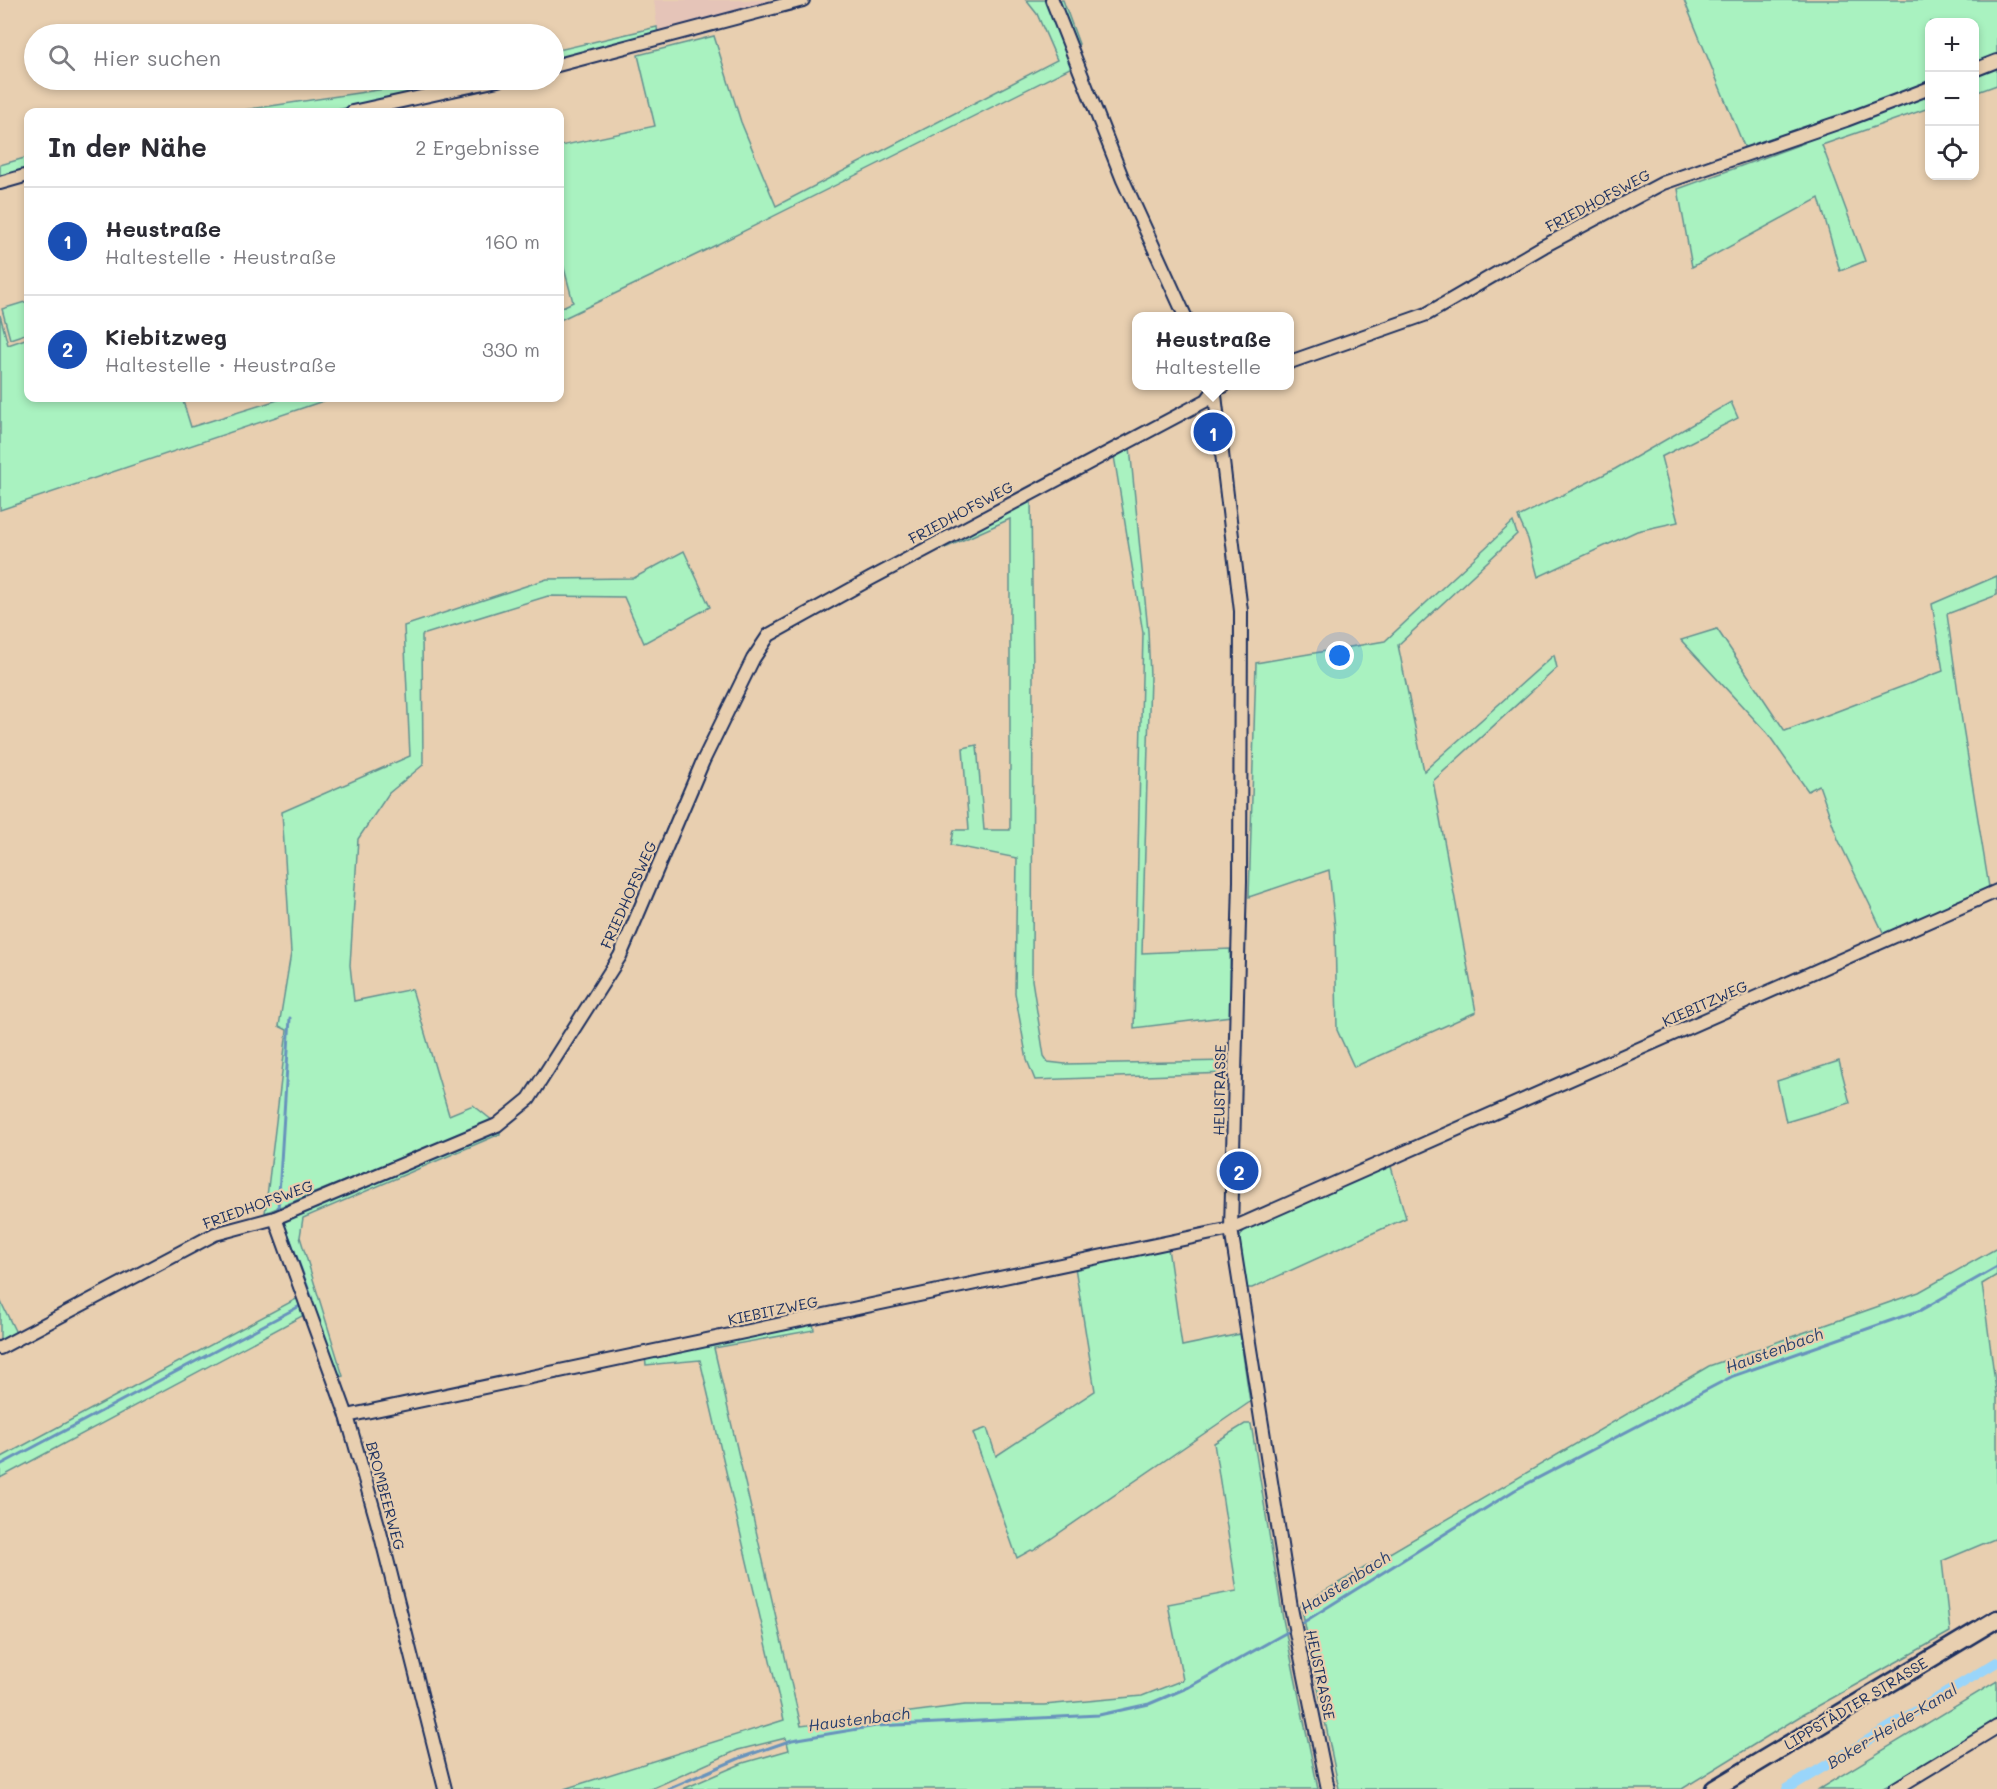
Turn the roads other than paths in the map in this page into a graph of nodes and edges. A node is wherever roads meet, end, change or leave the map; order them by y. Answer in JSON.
{"nodes":[{"id":1,"x":803,"y":0,"type":"edge"},
{"id":2,"x":1052,"y":0,"type":"edge"},
{"id":3,"x":1997,"y":61,"type":"edge"},
{"id":4,"x":564,"y":63,"type":"edge"},
{"id":5,"x":1979,"y":68,"type":"edge"},
{"id":6,"x":452,"y":90,"type":"edge"},
{"id":7,"x":1925,"y":90,"type":"edge"},
{"id":8,"x":370,"y":108,"type":"edge"},
{"id":9,"x":24,"y":176,"type":"edge"},
{"id":10,"x":0,"y":183,"type":"edge"},
{"id":11,"x":1183,"y":312,"type":"edge"},
{"id":12,"x":1294,"y":361,"type":"edge"},
{"id":13,"x":1215,"y":390,"type":"edge"},
{"id":14,"x":1217,"y":390,"type":"edge"},
{"id":15,"x":1997,"y":891,"type":"edge"},
{"id":16,"x":275,"y":1218,"type":"junction"},
{"id":17,"x":1231,"y":1229,"type":"junction"},
{"id":18,"x":0,"y":1348,"type":"edge"},
{"id":19,"x":347,"y":1416,"type":"junction"},
{"id":20,"x":1997,"y":1619,"type":"edge"},
{"id":21,"x":1997,"y":1727,"type":"edge"},
{"id":22,"x":445,"y":1789,"type":"edge"},
{"id":23,"x":1328,"y":1789,"type":"edge"},
{"id":24,"x":1714,"y":1789,"type":"edge"},
{"id":25,"x":1895,"y":1789,"type":"edge"}],
"edges":[{"from":1,"to":4,"type":"street"},
{"from":2,"to":11,"type":"street"},
{"from":3,"to":5,"type":"street"},
{"from":6,"to":8,"type":"street"},
{"from":7,"to":12,"type":"street","name":"FRIEDHOFSWEG"},
{"from":9,"to":10,"type":"street"},
{"from":13,"to":16,"type":"street","name":"FRIEDHOFSWEG"},
{"from":14,"to":17,"type":"street","name":"HEUSTRASSE"},
{"from":15,"to":17,"type":"street","name":"KIEBITZWEG"},
{"from":16,"to":18,"type":"street","name":"FRIEDHOFSWEG"},
{"from":16,"to":19,"type":"street","name":"BROMBEERWEG"},
{"from":17,"to":19,"type":"street","name":"KIEBITZWEG"},
{"from":17,"to":23,"type":"street","name":"HEUSTRASSE"},
{"from":19,"to":22,"type":"street","name":"BROMBEERWEG"},
{"from":20,"to":24,"type":"main road","name":"LIPPSTÄDTER STRASSE"},
{"from":21,"to":25,"type":"street"}]}
